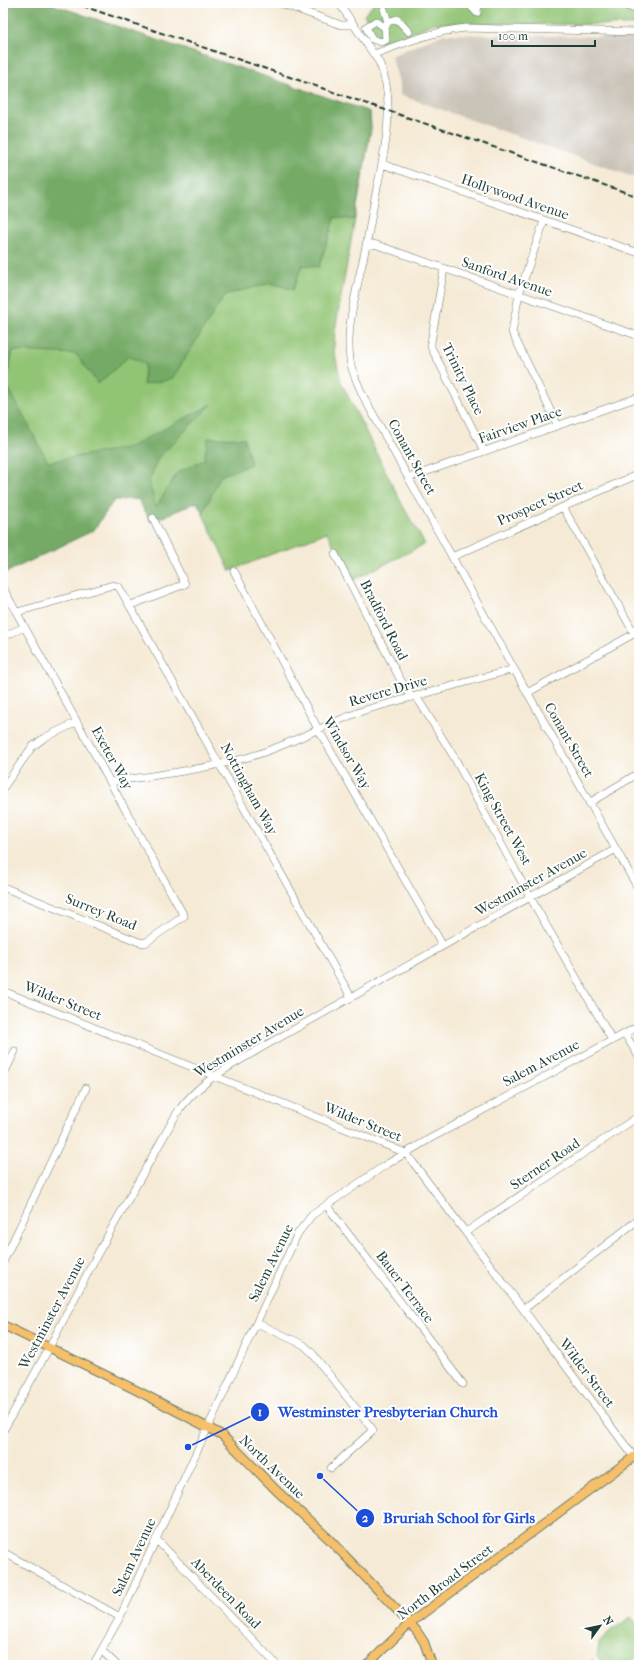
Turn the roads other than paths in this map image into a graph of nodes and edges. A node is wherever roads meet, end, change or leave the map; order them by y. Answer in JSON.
{"nodes":[{"id":1,"x":280,"y":3,"type":"edge"},
{"id":2,"x":310,"y":3,"type":"edge"},
{"id":3,"x":339,"y":3,"type":"edge"},
{"id":4,"x":468,"y":3,"type":"edge"},
{"id":5,"x":478,"y":3,"type":"edge"},
{"id":6,"x":626,"y":3,"type":"edge"},
{"id":7,"x":384,"y":9,"type":"dead end"},
{"id":8,"x":300,"y":10,"type":"junction"},
{"id":9,"x":639,"y":11,"type":"edge"},
{"id":10,"x":354,"y":25,"type":"junction"},
{"id":11,"x":409,"y":32,"type":"dead end"},
{"id":12,"x":639,"y":32,"type":"edge"},
{"id":13,"x":374,"y":54,"type":"junction"},
{"id":14,"x":382,"y":164,"type":"junction"},
{"id":15,"x":544,"y":221,"type":"junction"},
{"id":16,"x":367,"y":243,"type":"junction"},
{"id":17,"x":639,"y":253,"type":"edge"},
{"id":18,"x":444,"y":269,"type":"junction"},
{"id":19,"x":519,"y":294,"type":"junction"},
{"id":20,"x":639,"y":336,"type":"edge"},
{"id":21,"x":639,"y":397,"type":"edge"},
{"id":22,"x":558,"y":426,"type":"junction"},
{"id":23,"x":484,"y":451,"type":"junction"},
{"id":24,"x":639,"y":474,"type":"edge"},
{"id":25,"x":408,"y":478,"type":"junction"},
{"id":26,"x":563,"y":506,"type":"junction"},
{"id":27,"x":153,"y":518,"type":"dead end"},
{"id":28,"x":335,"y":554,"type":"dead end"},
{"id":29,"x":452,"y":557,"type":"junction"},
{"id":30,"x":234,"y":571,"type":"dead end"},
{"id":31,"x":3,"y":588,"type":"edge"},
{"id":32,"x":131,"y":605,"type":"junction"},
{"id":33,"x":17,"y":612,"type":"junction"},
{"id":34,"x":24,"y":627,"type":"junction"},
{"id":35,"x":637,"y":632,"type":"edge"},
{"id":36,"x":3,"y":637,"type":"edge"},
{"id":37,"x":514,"y":669,"type":"junction"},
{"id":38,"x":527,"y":693,"type":"junction"},
{"id":39,"x":414,"y":697,"type":"junction"},
{"id":40,"x":77,"y":722,"type":"junction"},
{"id":41,"x":318,"y":729,"type":"junction"},
{"id":42,"x":220,"y":764,"type":"junction"},
{"id":43,"x":639,"y":773,"type":"edge"},
{"id":44,"x":110,"y":782,"type":"junction"},
{"id":45,"x":3,"y":788,"type":"edge"},
{"id":46,"x":589,"y":803,"type":"junction"},
{"id":47,"x":616,"y":849,"type":"junction"},
{"id":48,"x":3,"y":887,"type":"edge"},
{"id":49,"x":639,"y":890,"type":"edge"},
{"id":50,"x":530,"y":897,"type":"junction"},
{"id":51,"x":184,"y":916,"type":"joint"},
{"id":52,"x":443,"y":946,"type":"junction"},
{"id":53,"x":3,"y":991,"type":"edge"},
{"id":54,"x":351,"y":997,"type":"junction"},
{"id":55,"x":639,"y":1026,"type":"edge"},
{"id":56,"x":625,"y":1034,"type":"junction"},
{"id":57,"x":612,"y":1040,"type":"junction"},
{"id":58,"x":15,"y":1051,"type":"dead end"},
{"id":59,"x":639,"y":1057,"type":"edge"},
{"id":60,"x":3,"y":1076,"type":"edge"},
{"id":61,"x":214,"y":1076,"type":"junction"},
{"id":62,"x":86,"y":1088,"type":"dead end"},
{"id":63,"x":639,"y":1116,"type":"edge"},
{"id":64,"x":406,"y":1153,"type":"junction"},
{"id":65,"x":327,"y":1206,"type":"junction"},
{"id":66,"x":639,"y":1219,"type":"edge"},
{"id":67,"x":466,"y":1232,"type":"junction"},
{"id":68,"x":3,"y":1262,"type":"edge"},
{"id":69,"x":524,"y":1309,"type":"junction"},
{"id":70,"x":257,"y":1323,"type":"junction"},
{"id":71,"x":3,"y":1325,"type":"edge"},
{"id":72,"x":49,"y":1348,"type":"junction"},
{"id":73,"x":462,"y":1384,"type":"dead end"},
{"id":74,"x":208,"y":1428,"type":"junction"},
{"id":75,"x":3,"y":1431,"type":"edge"},
{"id":76,"x":636,"y":1455,"type":"edge"},
{"id":77,"x":330,"y":1468,"type":"dead end"},
{"id":78,"x":156,"y":1539,"type":"junction"},
{"id":79,"x":3,"y":1552,"type":"edge"},
{"id":80,"x":120,"y":1617,"type":"junction"},
{"id":81,"x":410,"y":1623,"type":"junction"},
{"id":82,"x":102,"y":1651,"type":"junction"},
{"id":83,"x":93,"y":1665,"type":"edge"},
{"id":84,"x":117,"y":1665,"type":"edge"},
{"id":85,"x":277,"y":1665,"type":"edge"},
{"id":86,"x":367,"y":1665,"type":"edge"},
{"id":87,"x":432,"y":1665,"type":"edge"}],
"edges":[{"from":1,"to":8,"type":"street"},
{"from":2,"to":8,"type":"street"},
{"from":3,"to":10,"type":"street","name":"Conant Street"},
{"from":4,"to":5,"type":"street"},
{"from":6,"to":9,"type":"street"},
{"from":7,"to":11,"type":"street"},
{"from":8,"to":10,"type":"street"},
{"from":10,"to":13,"type":"street","name":"Conant Street"},
{"from":12,"to":13,"type":"street"},
{"from":13,"to":14,"type":"street","name":"Conant Street"},
{"from":14,"to":15,"type":"street","name":"Hollywood Avenue"},
{"from":14,"to":16,"type":"street","name":"Conant Street"},
{"from":15,"to":17,"type":"street","name":"Hollywood Avenue"},
{"from":15,"to":19,"type":"street"},
{"from":16,"to":18,"type":"street","name":"Sanford Avenue"},
{"from":16,"to":25,"type":"street","name":"Conant Street"},
{"from":18,"to":19,"type":"street","name":"Sanford Avenue"},
{"from":18,"to":23,"type":"street","name":"Trinity Place"},
{"from":19,"to":20,"type":"street","name":"Sanford Avenue"},
{"from":19,"to":22,"type":"street"},
{"from":21,"to":22,"type":"street","name":"Fairview Place"},
{"from":22,"to":23,"type":"street","name":"Fairview Place"},
{"from":23,"to":25,"type":"street","name":"Fairview Place"},
{"from":24,"to":26,"type":"street","name":"Prospect Street"},
{"from":25,"to":29,"type":"street","name":"Conant Street"},
{"from":26,"to":29,"type":"street","name":"Prospect Street"},
{"from":26,"to":35,"type":"street"},
{"from":27,"to":32,"type":"street"},
{"from":28,"to":39,"type":"street","name":"Bradford Road"},
{"from":29,"to":37,"type":"street","name":"Conant Street"},
{"from":30,"to":41,"type":"street","name":"Windsor Way"},
{"from":31,"to":33,"type":"street","name":"Exeter Way"},
{"from":32,"to":33,"type":"street","name":"Nottingham Way"},
{"from":32,"to":42,"type":"street","name":"Nottingham Way"},
{"from":33,"to":34,"type":"street","name":"Exeter Way"},
{"from":34,"to":36,"type":"street"},
{"from":34,"to":40,"type":"street","name":"Exeter Way"},
{"from":35,"to":38,"type":"street"},
{"from":37,"to":38,"type":"street","name":"Conant Street"},
{"from":37,"to":39,"type":"street","name":"Revere Drive"},
{"from":38,"to":46,"type":"street","name":"Conant Street"},
{"from":39,"to":41,"type":"street","name":"Revere Drive"},
{"from":39,"to":50,"type":"street","name":"King Street West"},
{"from":40,"to":44,"type":"street","name":"Exeter Way"},
{"from":40,"to":45,"type":"street"},
{"from":41,"to":42,"type":"street","name":"Revere Drive"},
{"from":41,"to":52,"type":"street","name":"Windsor Way"},
{"from":42,"to":44,"type":"street","name":"Revere Drive"},
{"from":42,"to":54,"type":"street","name":"Nottingham Way"},
{"from":43,"to":46,"type":"street"},
{"from":44,"to":51,"type":"street","name":"Exeter Way"},
{"from":46,"to":47,"type":"street","name":"Conant Street"},
{"from":47,"to":49,"type":"street","name":"Conant Street"},
{"from":47,"to":50,"type":"street","name":"Westminster Avenue"},
{"from":48,"to":51,"type":"street","name":"Surrey Road"},
{"from":50,"to":52,"type":"street","name":"Westminster Avenue"},
{"from":50,"to":57,"type":"street","name":"King Street West"},
{"from":52,"to":54,"type":"street","name":"Westminster Avenue"},
{"from":53,"to":61,"type":"street","name":"Wilder Street"},
{"from":54,"to":61,"type":"street","name":"Westminster Avenue"},
{"from":55,"to":56,"type":"street","name":"Salem Avenue"},
{"from":56,"to":57,"type":"street","name":"Salem Avenue"},
{"from":56,"to":59,"type":"street"},
{"from":57,"to":64,"type":"street","name":"Salem Avenue"},
{"from":58,"to":60,"type":"street"},
{"from":61,"to":64,"type":"street","name":"Wilder Street"},
{"from":61,"to":72,"type":"street","name":"Westminster Avenue"},
{"from":62,"to":68,"type":"street"},
{"from":63,"to":67,"type":"street","name":"Sterner Road"},
{"from":64,"to":65,"type":"street","name":"Salem Avenue"},
{"from":64,"to":67,"type":"street","name":"Wilder Street"},
{"from":65,"to":70,"type":"street","name":"Salem Avenue"},
{"from":65,"to":73,"type":"street","name":"Bauer Terrace"},
{"from":66,"to":69,"type":"street"},
{"from":67,"to":69,"type":"street","name":"Wilder Street"},
{"from":69,"to":76,"type":"street","name":"Wilder Street"},
{"from":70,"to":74,"type":"street","name":"Salem Avenue"},
{"from":70,"to":77,"type":"street"},
{"from":71,"to":72,"type":"main road","name":"North Avenue"},
{"from":72,"to":74,"type":"main road","name":"North Avenue"},
{"from":72,"to":75,"type":"street","name":"Westminster Avenue"},
{"from":74,"to":78,"type":"street","name":"Salem Avenue"},
{"from":74,"to":81,"type":"main road","name":"North Avenue"},
{"from":76,"to":81,"type":"main road","name":"North Broad Street"},
{"from":78,"to":80,"type":"street","name":"Salem Avenue"},
{"from":78,"to":85,"type":"street","name":"Aberdeen Road"},
{"from":79,"to":80,"type":"street"},
{"from":80,"to":82,"type":"street","name":"Salem Avenue"},
{"from":81,"to":86,"type":"main road","name":"North Broad Street"},
{"from":81,"to":87,"type":"main road","name":"North Avenue"},
{"from":82,"to":83,"type":"street","name":"Salem Avenue"},
{"from":82,"to":84,"type":"street"}]}
